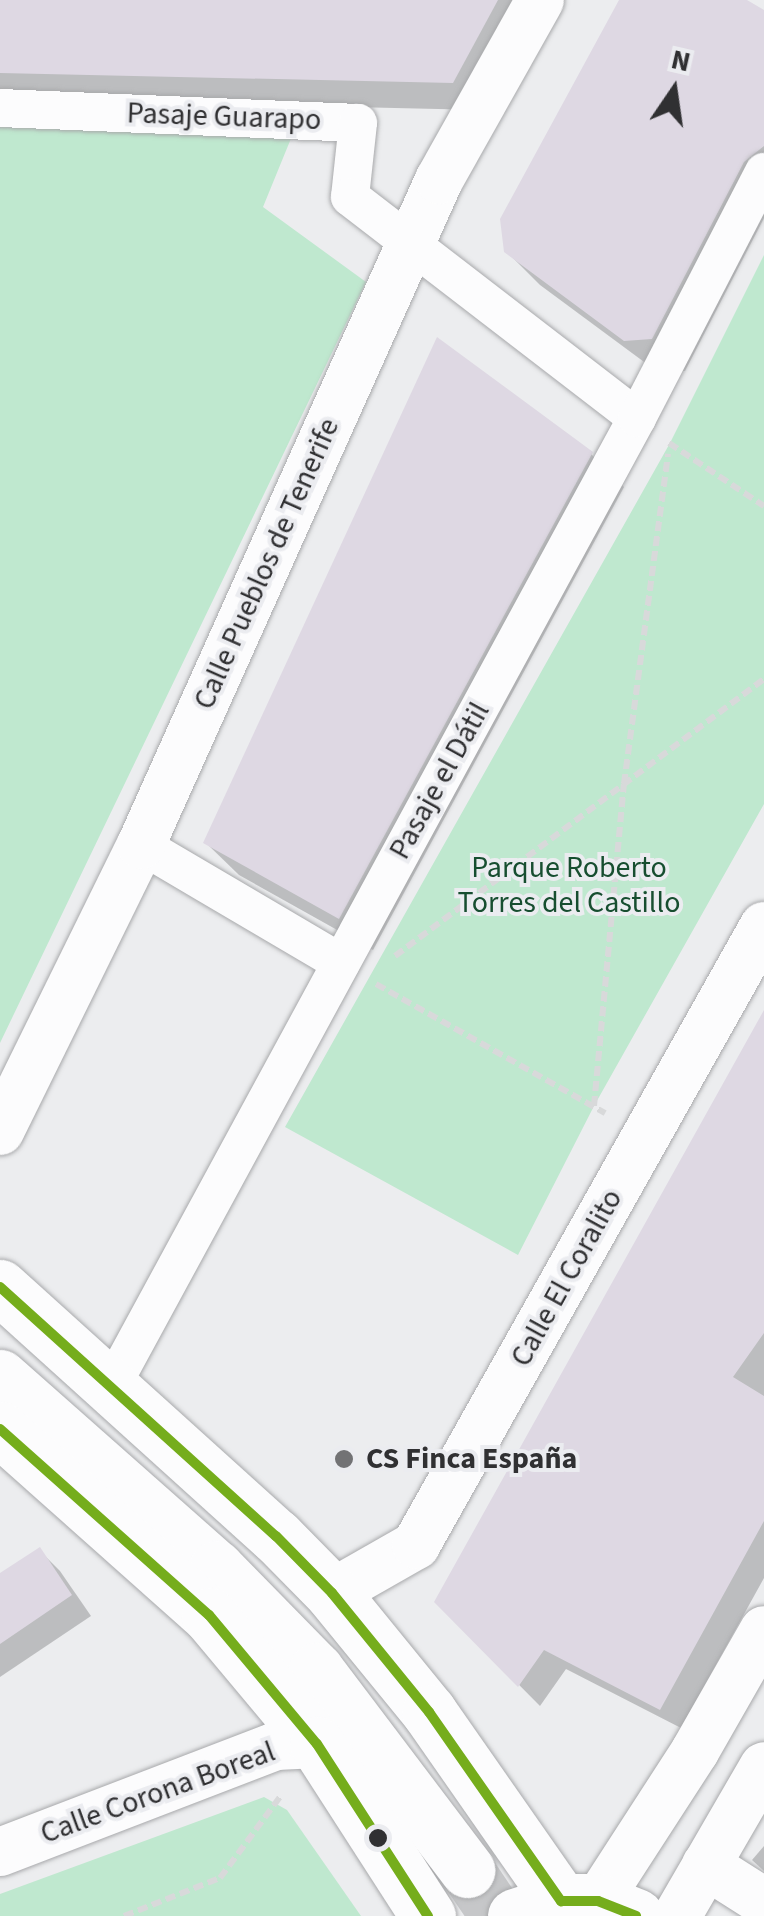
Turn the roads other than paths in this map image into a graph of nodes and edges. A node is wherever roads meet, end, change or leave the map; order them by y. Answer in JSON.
{"nodes":[{"id":1,"x":540,"y":0,"type":"edge"},
{"id":2,"x":0,"y":108,"type":"edge"},
{"id":3,"x":764,"y":172,"type":"edge"},
{"id":4,"x":410,"y":244,"type":"junction"},
{"id":5,"x":637,"y":418,"type":"junction"},
{"id":6,"x":141,"y":845,"type":"junction"},
{"id":7,"x":764,"y":926,"type":"edge"},
{"id":8,"x":353,"y":971,"type":"junction"},
{"id":9,"x":0,"y":1130,"type":"edge"},
{"id":10,"x":0,"y":1286,"type":"edge"},
{"id":11,"x":0,"y":1376,"type":"edge"},
{"id":12,"x":112,"y":1388,"type":"junction"},
{"id":13,"x":0,"y":1429,"type":"edge"},
{"id":14,"x":332,"y":1592,"type":"junction"},
{"id":15,"x":764,"y":1630,"type":"edge"},
{"id":16,"x":317,"y":1744,"type":"junction"},
{"id":17,"x":764,"y":1766,"type":"edge"},
{"id":18,"x":0,"y":1852,"type":"edge"},
{"id":19,"x":706,"y":1865,"type":"junction"},
{"id":20,"x":468,"y":1870,"type":"tunnel mouth"},
{"id":21,"x":764,"y":1902,"type":"edge"},
{"id":22,"x":578,"y":1909,"type":"edge"},
{"id":23,"x":428,"y":1916,"type":"tunnel mouth"},
{"id":24,"x":677,"y":1916,"type":"edge"}],
"edges":[{"from":1,"to":4,"type":"street","name":"Calle Pueblos de Tenerife"},
{"from":2,"to":4,"type":"street","name":"Pasaje Guarapo"},
{"from":3,"to":5,"type":"street","name":"Pasaje el Dátil"},
{"from":4,"to":5,"type":"street"},
{"from":4,"to":6,"type":"street","name":"Calle Pueblos de Tenerife"},
{"from":5,"to":8,"type":"street","name":"Pasaje el Dátil"},
{"from":6,"to":8,"type":"street"},
{"from":6,"to":9,"type":"street","name":"Calle Pueblos de Tenerife"},
{"from":7,"to":14,"type":"street","name":"Calle El Coralito"},
{"from":8,"to":12,"type":"street","name":"Pasaje el Dátil"},
{"from":10,"to":12,"type":"main road"},
{"from":11,"to":20,"type":"main road"},
{"from":12,"to":14,"type":"main road"},
{"from":13,"to":16,"type":"main road"},
{"from":14,"to":22,"type":"main road"},
{"from":15,"to":22,"type":"street"},
{"from":16,"to":18,"type":"street","name":"Calle Corona Boreal"},
{"from":16,"to":23,"type":"main road"},
{"from":17,"to":19,"type":"street"},
{"from":19,"to":21,"type":"street"},
{"from":19,"to":24,"type":"street"}]}
